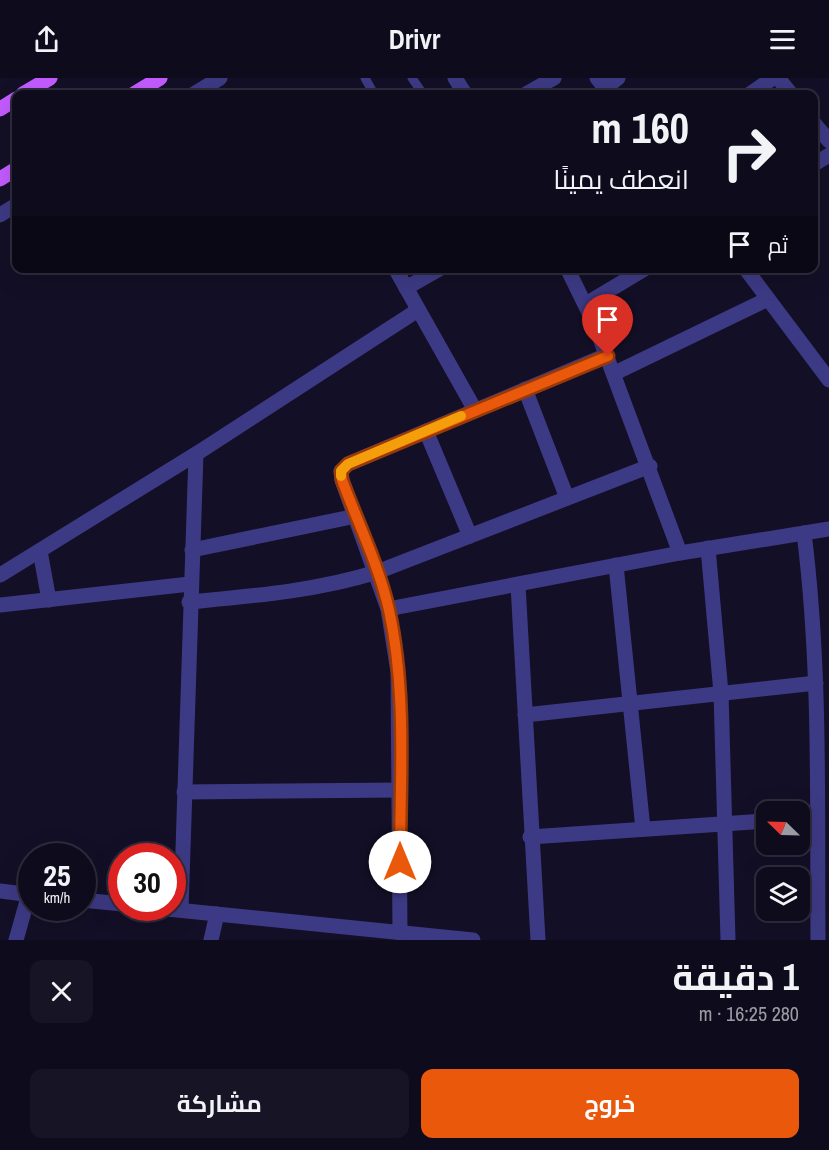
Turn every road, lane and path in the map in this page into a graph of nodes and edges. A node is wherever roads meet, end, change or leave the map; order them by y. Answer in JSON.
{"nodes":[{"id":1,"x":50,"y":78,"type":"edge"},
{"id":2,"x":220,"y":78,"type":"edge"},
{"id":3,"x":554,"y":78,"type":"edge"},
{"id":4,"x":618,"y":78,"type":"edge"},
{"id":5,"x":776,"y":78,"type":"edge"},
{"id":6,"x":152,"y":80,"type":"edge"},
{"id":7,"x":604,"y":87,"type":"edge"},
{"id":8,"x":30,"y":90,"type":"edge"},
{"id":9,"x":139,"y":90,"type":"edge"},
{"id":10,"x":200,"y":90,"type":"edge"},
{"id":11,"x":533,"y":90,"type":"edge"},
{"id":12,"x":756,"y":90,"type":"edge"},
{"id":13,"x":787,"y":90,"type":"edge"},
{"id":14,"x":818,"y":128,"type":"edge"},
{"id":15,"x":829,"y":141,"type":"edge"},
{"id":16,"x":398,"y":273,"type":"edge"},
{"id":17,"x":432,"y":273,"type":"edge"},
{"id":18,"x":570,"y":273,"type":"edge"},
{"id":19,"x":638,"y":273,"type":"edge"},
{"id":20,"x":749,"y":273,"type":"edge"},
{"id":21,"x":406,"y":288,"type":"junction"},
{"id":22,"x":768,"y":299,"type":"junction"},
{"id":23,"x":586,"y":304,"type":"junction"},
{"id":24,"x":418,"y":310,"type":"junction"},
{"id":25,"x":608,"y":356,"type":"junction"},
{"id":26,"x":615,"y":373,"type":"junction"},
{"id":27,"x":829,"y":380,"type":"edge"},
{"id":28,"x":525,"y":389,"type":"junction"},
{"id":29,"x":475,"y":410,"type":"junction"},
{"id":30,"x":426,"y":431,"type":"junction"},
{"id":31,"x":196,"y":454,"type":"junction"},
{"id":32,"x":650,"y":466,"type":"junction"},
{"id":33,"x":567,"y":498,"type":"junction"},
{"id":34,"x":356,"y":516,"type":"junction"},
{"id":35,"x":829,"y":529,"type":"edge"},
{"id":36,"x":804,"y":533,"type":"junction"},
{"id":37,"x":470,"y":536,"type":"junction"},
{"id":38,"x":708,"y":548,"type":"junction"},
{"id":39,"x":192,"y":550,"type":"junction"},
{"id":40,"x":40,"y":551,"type":"junction"},
{"id":41,"x":680,"y":553,"type":"junction"},
{"id":42,"x":616,"y":565,"type":"junction"},
{"id":43,"x":377,"y":572,"type":"junction"},
{"id":44,"x":0,"y":575,"type":"edge"},
{"id":45,"x":190,"y":585,"type":"junction"},
{"id":46,"x":518,"y":585,"type":"junction"},
{"id":47,"x":49,"y":600,"type":"junction"},
{"id":48,"x":189,"y":602,"type":"junction"},
{"id":49,"x":0,"y":605,"type":"edge"},
{"id":50,"x":388,"y":609,"type":"junction"},
{"id":51,"x":816,"y":682,"type":"junction"},
{"id":52,"x":721,"y":693,"type":"junction"},
{"id":53,"x":630,"y":703,"type":"junction"},
{"id":54,"x":525,"y":715,"type":"junction"},
{"id":55,"x":400,"y":790,"type":"junction"},
{"id":56,"x":184,"y":792,"type":"junction"},
{"id":57,"x":810,"y":819,"type":"edge"},
{"id":58,"x":817,"y":819,"type":"junction"},
{"id":59,"x":756,"y":821,"type":"edge"},
{"id":60,"x":725,"y":823,"type":"junction"},
{"id":61,"x":643,"y":829,"type":"junction"},
{"id":62,"x":530,"y":837,"type":"junction"},
{"id":63,"x":183,"y":843,"type":"edge"},
{"id":64,"x":0,"y":891,"type":"edge"},
{"id":65,"x":18,"y":893,"type":"edge"},
{"id":66,"x":186,"y":911,"type":"edge"},
{"id":67,"x":217,"y":914,"type":"junction"},
{"id":68,"x":22,"y":921,"type":"edge"},
{"id":69,"x":400,"y":933,"type":"junction"},
{"id":70,"x":16,"y":940,"type":"edge"},
{"id":71,"x":211,"y":940,"type":"edge"},
{"id":72,"x":473,"y":940,"type":"edge"},
{"id":73,"x":538,"y":940,"type":"edge"},
{"id":74,"x":728,"y":940,"type":"edge"},
{"id":75,"x":818,"y":940,"type":"edge"}],
"edges":[{"from":1,"to":8,"type":"main road"},
{"from":2,"to":10,"type":"street"},
{"from":3,"to":11,"type":"street"},
{"from":4,"to":7,"type":"street"},
{"from":5,"to":12,"type":"street"},
{"from":5,"to":13,"type":"street"},
{"from":6,"to":9,"type":"main road"},
{"from":14,"to":15,"type":"street"},
{"from":16,"to":21,"type":"street"},
{"from":17,"to":21,"type":"street"},
{"from":18,"to":23,"type":"street"},
{"from":19,"to":23,"type":"street"},
{"from":20,"to":22,"type":"street"},
{"from":21,"to":24,"type":"street"},
{"from":22,"to":26,"type":"street"},
{"from":22,"to":27,"type":"street"},
{"from":23,"to":25,"type":"street"},
{"from":24,"to":29,"type":"street"},
{"from":24,"to":31,"type":"street"},
{"from":25,"to":26,"type":"street"},
{"from":25,"to":28,"type":"street"},
{"from":26,"to":32,"type":"street"},
{"from":28,"to":29,"type":"street"},
{"from":28,"to":33,"type":"street"},
{"from":29,"to":30,"type":"street"},
{"from":30,"to":34,"type":"street"},
{"from":30,"to":37,"type":"street"},
{"from":31,"to":39,"type":"street"},
{"from":31,"to":40,"type":"street"},
{"from":32,"to":33,"type":"street"},
{"from":32,"to":41,"type":"street"},
{"from":33,"to":37,"type":"street"},
{"from":34,"to":39,"type":"street"},
{"from":34,"to":43,"type":"street"},
{"from":35,"to":36,"type":"street"},
{"from":36,"to":38,"type":"street"},
{"from":36,"to":51,"type":"street"},
{"from":37,"to":43,"type":"street"},
{"from":38,"to":41,"type":"street"},
{"from":38,"to":52,"type":"street"},
{"from":39,"to":45,"type":"street"},
{"from":40,"to":44,"type":"street"},
{"from":40,"to":47,"type":"street"},
{"from":41,"to":42,"type":"street"},
{"from":42,"to":46,"type":"street"},
{"from":42,"to":53,"type":"street"},
{"from":43,"to":48,"type":"street"},
{"from":43,"to":50,"type":"street"},
{"from":45,"to":47,"type":"street"},
{"from":45,"to":48,"type":"street"},
{"from":46,"to":50,"type":"street"},
{"from":46,"to":54,"type":"street"},
{"from":47,"to":49,"type":"street"},
{"from":48,"to":56,"type":"street"},
{"from":50,"to":55,"type":"street"},
{"from":51,"to":52,"type":"street"},
{"from":51,"to":58,"type":"street"},
{"from":52,"to":53,"type":"street"},
{"from":52,"to":60,"type":"street"},
{"from":53,"to":54,"type":"street"},
{"from":53,"to":61,"type":"street"},
{"from":54,"to":62,"type":"street"},
{"from":55,"to":56,"type":"street"},
{"from":55,"to":69,"type":"street"},
{"from":56,"to":63,"type":"street"},
{"from":57,"to":58,"type":"street"},
{"from":58,"to":75,"type":"street"},
{"from":59,"to":60,"type":"street"},
{"from":60,"to":61,"type":"street"},
{"from":60,"to":74,"type":"street"},
{"from":61,"to":62,"type":"street"},
{"from":62,"to":73,"type":"street"},
{"from":64,"to":65,"type":"street"},
{"from":66,"to":67,"type":"street"},
{"from":67,"to":69,"type":"street"},
{"from":67,"to":71,"type":"street"},
{"from":68,"to":70,"type":"street"},
{"from":69,"to":72,"type":"street"}]}
